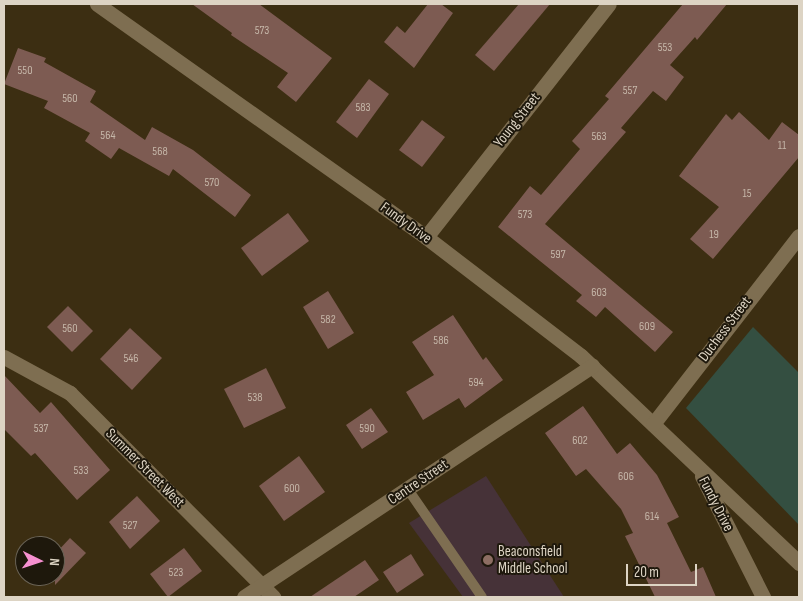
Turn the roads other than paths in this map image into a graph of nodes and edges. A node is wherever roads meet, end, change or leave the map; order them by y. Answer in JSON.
{"nodes":[{"id":1,"x":96,"y":4,"type":"edge"},
{"id":2,"x":609,"y":4,"type":"edge"},
{"id":3,"x":799,"y":236,"type":"edge"},
{"id":4,"x":426,"y":237,"type":"junction"},
{"id":5,"x":4,"y":357,"type":"edge"},
{"id":6,"x":592,"y":366,"type":"junction"},
{"id":7,"x":653,"y":424,"type":"junction"},
{"id":8,"x":697,"y":465,"type":"junction"},
{"id":9,"x":407,"y":488,"type":"junction"},
{"id":10,"x":799,"y":563,"type":"edge"},
{"id":11,"x":263,"y":584,"type":"junction"},
{"id":12,"x":244,"y":597,"type":"edge"},
{"id":13,"x":273,"y":597,"type":"edge"},
{"id":14,"x":482,"y":597,"type":"edge"},
{"id":15,"x":763,"y":597,"type":"edge"}],
"edges":[{"from":1,"to":4,"type":"street","name":"Fundy Drive"},
{"from":2,"to":4,"type":"street","name":"Young Street"},
{"from":3,"to":7,"type":"street","name":"Duchess Street"},
{"from":4,"to":6,"type":"street","name":"Fundy Drive"},
{"from":5,"to":11,"type":"street","name":"Summer Street West"},
{"from":6,"to":7,"type":"street","name":"Fundy Drive"},
{"from":6,"to":9,"type":"street","name":"Centre Street"},
{"from":7,"to":8,"type":"street","name":"Fundy Drive"},
{"from":8,"to":10,"type":"street","name":"Fundy Drive"},
{"from":8,"to":15,"type":"street","name":"Fundy Drive"},
{"from":9,"to":11,"type":"street","name":"Centre Street"},
{"from":9,"to":14,"type":"lane"},
{"from":11,"to":12,"type":"street","name":"Centre Street"},
{"from":11,"to":13,"type":"street","name":"Summer Street West"}]}
